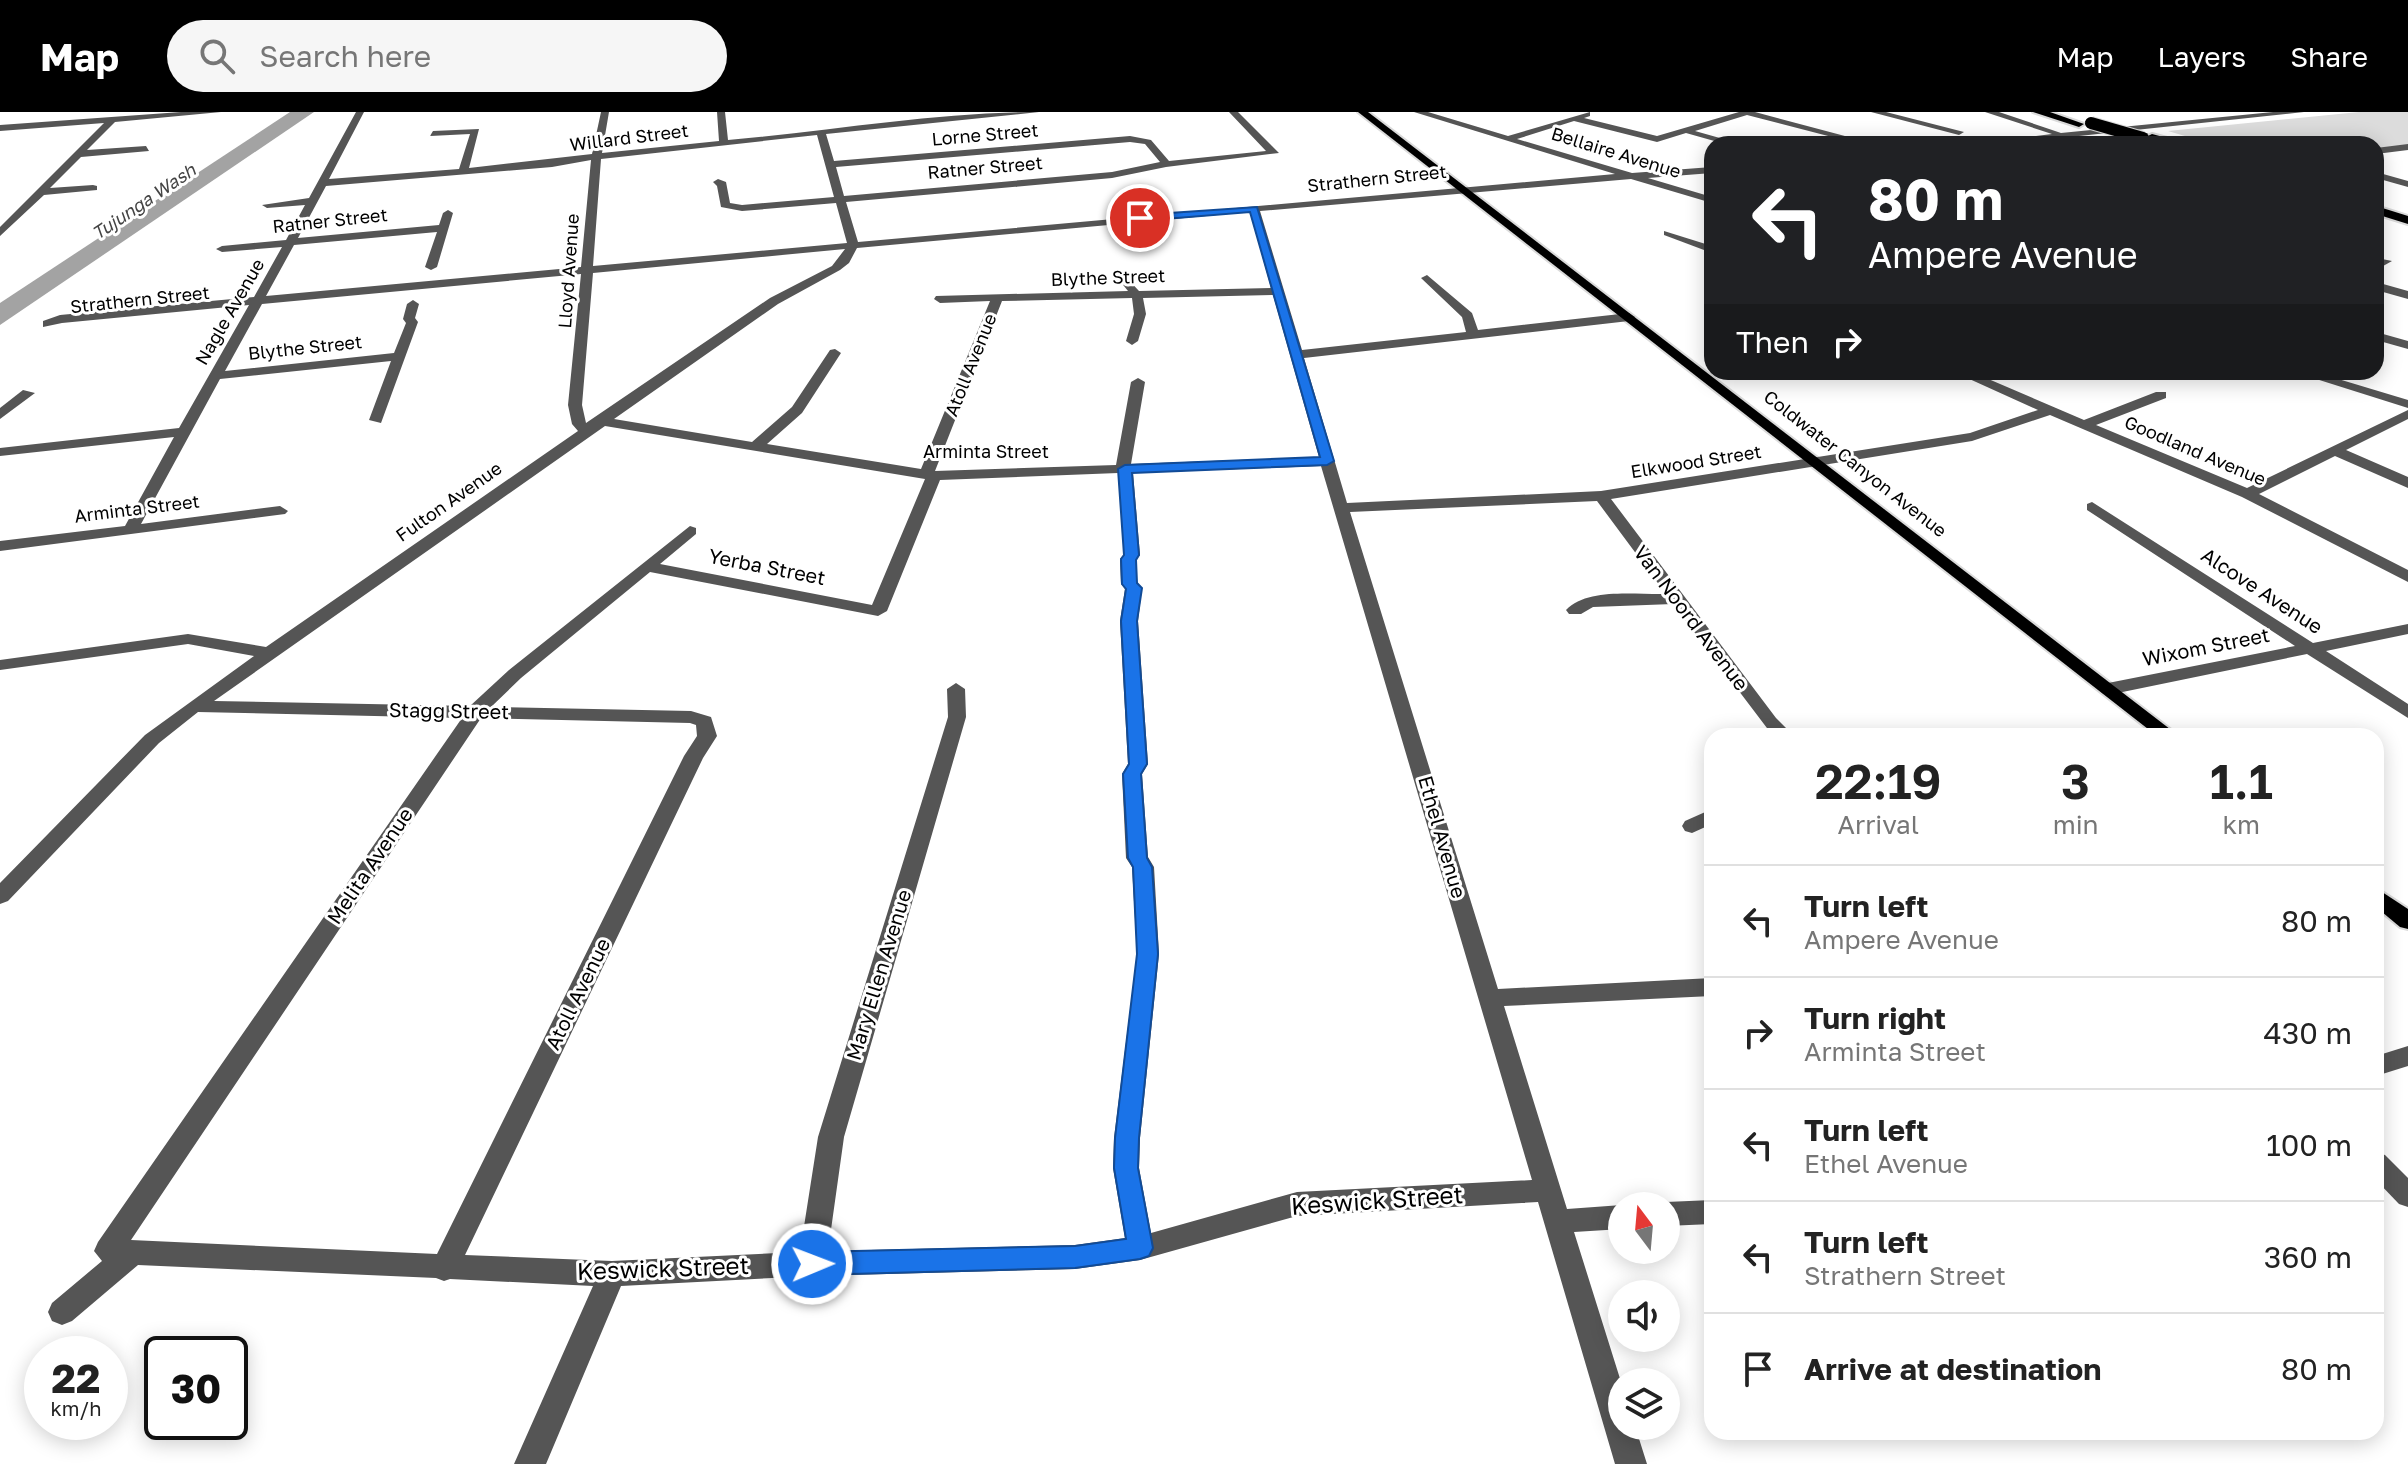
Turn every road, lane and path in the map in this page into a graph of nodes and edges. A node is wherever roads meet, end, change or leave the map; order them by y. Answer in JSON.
{"nodes":[{"id":1,"x":206,"y":112,"type":"edge"},
{"id":2,"x":217,"y":112,"type":"edge"},
{"id":3,"x":360,"y":112,"type":"edge"},
{"id":4,"x":605,"y":112,"type":"edge"},
{"id":5,"x":721,"y":112,"type":"edge"},
{"id":6,"x":1035,"y":112,"type":"edge"},
{"id":7,"x":1233,"y":112,"type":"edge"},
{"id":8,"x":1362,"y":112,"type":"edge"},
{"id":9,"x":1373,"y":112,"type":"edge"},
{"id":10,"x":1411,"y":112,"type":"edge"},
{"id":11,"x":1418,"y":112,"type":"edge"},
{"id":12,"x":1443,"y":112,"type":"edge"},
{"id":13,"x":1595,"y":112,"type":"edge"},
{"id":14,"x":1748,"y":112,"type":"edge"},
{"id":15,"x":1875,"y":112,"type":"edge"},
{"id":16,"x":1989,"y":112,"type":"edge"},
{"id":17,"x":2038,"y":112,"type":"edge"},
{"id":18,"x":2047,"y":112,"type":"edge"},
{"id":19,"x":2053,"y":112,"type":"edge"},
{"id":20,"x":2066,"y":112,"type":"edge"},
{"id":21,"x":2300,"y":112,"type":"edge"},
{"id":22,"x":1006,"y":113,"type":"edge"},
{"id":23,"x":1429,"y":116,"type":"junction"},
{"id":24,"x":1574,"y":118,"type":"junction"},
{"id":25,"x":112,"y":120,"type":"junction"},
{"id":26,"x":1376,"y":123,"type":"junction"},
{"id":27,"x":2089,"y":123,"type":"junction"},
{"id":28,"x":0,"y":128,"type":"edge"},
{"id":29,"x":821,"y":132,"type":"junction"},
{"id":30,"x":1690,"y":132,"type":"junction"},
{"id":31,"x":1959,"y":132,"type":"dead end"},
{"id":32,"x":433,"y":134,"type":"dead end"},
{"id":33,"x":2065,"y":135,"type":"junction"},
{"id":34,"x":1705,"y":136,"type":"edge"},
{"id":35,"x":1840,"y":136,"type":"edge"},
{"id":36,"x":2055,"y":136,"type":"edge"},
{"id":37,"x":2132,"y":136,"type":"edge"},
{"id":38,"x":2132,"y":136,"type":"edge"},
{"id":39,"x":1507,"y":139,"type":"junction"},
{"id":40,"x":724,"y":144,"type":"junction"},
{"id":41,"x":2408,"y":147,"type":"edge"},
{"id":42,"x":146,"y":149,"type":"dead end"},
{"id":43,"x":2384,"y":150,"type":"edge"},
{"id":44,"x":78,"y":154,"type":"junction"},
{"id":45,"x":597,"y":157,"type":"junction"},
{"id":46,"x":832,"y":164,"type":"junction"},
{"id":47,"x":1166,"y":164,"type":"junction"},
{"id":48,"x":463,"y":171,"type":"junction"},
{"id":49,"x":1704,"y":171,"type":"edge"},
{"id":50,"x":1629,"y":176,"type":"junction"},
{"id":51,"x":2384,"y":177,"type":"edge"},
{"id":52,"x":718,"y":182,"type":"dead end"},
{"id":53,"x":322,"y":183,"type":"junction"},
{"id":54,"x":2408,"y":184,"type":"edge"},
{"id":55,"x":93,"y":188,"type":"dead end"},
{"id":56,"x":1462,"y":189,"type":"junction"},
{"id":57,"x":40,"y":192,"type":"junction"},
{"id":58,"x":1704,"y":198,"type":"edge"},
{"id":59,"x":842,"y":199,"type":"junction"},
{"id":60,"x":315,"y":201,"type":"junction"},
{"id":61,"x":267,"y":205,"type":"dead end"},
{"id":62,"x":2384,"y":208,"type":"edge"},
{"id":63,"x":1254,"y":209,"type":"junction"},
{"id":64,"x":448,"y":213,"type":"dead end"},
{"id":65,"x":2408,"y":215,"type":"edge"},
{"id":66,"x":441,"y":228,"type":"junction"},
{"id":67,"x":0,"y":233,"type":"edge"},
{"id":68,"x":1668,"y":233,"type":"dead end"},
{"id":69,"x":289,"y":243,"type":"junction"},
{"id":70,"x":1704,"y":247,"type":"edge"},
{"id":71,"x":852,"y":248,"type":"junction"},
{"id":72,"x":222,"y":249,"type":"dead end"},
{"id":73,"x":431,"y":267,"type":"dead end"},
{"id":74,"x":587,"y":273,"type":"junction"},
{"id":75,"x":1122,"y":276,"type":"dead end"},
{"id":76,"x":1427,"y":278,"type":"dead end"},
{"id":77,"x":2384,"y":288,"type":"edge"},
{"id":78,"x":1278,"y":291,"type":"junction"},
{"id":79,"x":1139,"y":295,"type":"junction"},
{"id":80,"x":2408,"y":295,"type":"edge"},
{"id":81,"x":940,"y":299,"type":"dead end"},
{"id":82,"x":997,"y":299,"type":"junction"},
{"id":83,"x":254,"y":303,"type":"junction"},
{"id":84,"x":413,"y":304,"type":"dead end"},
{"id":85,"x":1629,"y":317,"type":"junction"},
{"id":86,"x":1473,"y":335,"type":"junction"},
{"id":87,"x":2384,"y":338,"type":"edge"},
{"id":88,"x":1132,"y":341,"type":"dead end"},
{"id":89,"x":2408,"y":345,"type":"edge"},
{"id":90,"x":835,"y":353,"type":"dead end"},
{"id":91,"x":1296,"y":355,"type":"junction"},
{"id":92,"x":400,"y":356,"type":"junction"},
{"id":93,"x":1704,"y":375,"type":"edge"},
{"id":94,"x":214,"y":376,"type":"junction"},
{"id":95,"x":1710,"y":380,"type":"edge"},
{"id":96,"x":1979,"y":380,"type":"edge"},
{"id":97,"x":2328,"y":380,"type":"edge"},
{"id":98,"x":1138,"y":382,"type":"dead end"},
{"id":99,"x":28,"y":393,"type":"dead end"},
{"id":100,"x":2161,"y":395,"type":"dead end"},
{"id":101,"x":2408,"y":404,"type":"edge"},
{"id":102,"x":2049,"y":411,"type":"junction"},
{"id":103,"x":2408,"y":414,"type":"edge"},
{"id":104,"x":0,"y":415,"type":"edge"},
{"id":105,"x":376,"y":420,"type":"dead end"},
{"id":106,"x":601,"y":421,"type":"junction"},
{"id":107,"x":2083,"y":425,"type":"junction"},
{"id":108,"x":585,"y":431,"type":"junction"},
{"id":109,"x":183,"y":432,"type":"junction"},
{"id":110,"x":756,"y":446,"type":"junction"},
{"id":111,"x":0,"y":452,"type":"edge"},
{"id":112,"x":2338,"y":452,"type":"junction"},
{"id":113,"x":1327,"y":461,"type":"junction"},
{"id":114,"x":1816,"y":462,"type":"junction"},
{"id":115,"x":1125,"y":469,"type":"junction"},
{"id":116,"x":930,"y":475,"type":"junction"},
{"id":117,"x":2408,"y":483,"type":"edge"},
{"id":118,"x":2247,"y":494,"type":"junction"},
{"id":119,"x":1601,"y":496,"type":"junction"},
{"id":120,"x":2092,"y":507,"type":"dead end"},
{"id":121,"x":1341,"y":508,"type":"junction"},
{"id":122,"x":280,"y":511,"type":"dead end"},
{"id":123,"x":130,"y":530,"type":"junction"},
{"id":124,"x":690,"y":531,"type":"dead end"},
{"id":125,"x":0,"y":546,"type":"edge"},
{"id":126,"x":647,"y":566,"type":"junction"},
{"id":127,"x":2408,"y":577,"type":"edge"},
{"id":128,"x":1677,"y":599,"type":"junction"},
{"id":129,"x":1575,"y":610,"type":"dead end"},
{"id":130,"x":878,"y":611,"type":"joint"},
{"id":131,"x":2408,"y":629,"type":"edge"},
{"id":132,"x":2311,"y":649,"type":"junction"},
{"id":133,"x":269,"y":653,"type":"junction"},
{"id":134,"x":0,"y":665,"type":"edge"},
{"id":135,"x":956,"y":689,"type":"dead end"},
{"id":136,"x":2108,"y":689,"type":"junction"},
{"id":137,"x":194,"y":706,"type":"junction"},
{"id":138,"x":476,"y":711,"type":"junction"},
{"id":139,"x":2408,"y":712,"type":"edge"},
{"id":140,"x":704,"y":721,"type":"joint"},
{"id":141,"x":1775,"y":728,"type":"edge"},
{"id":142,"x":2159,"y":728,"type":"edge"},
{"id":143,"x":1704,"y":820,"type":"edge"},
{"id":144,"x":1692,"y":826,"type":"dead end"},
{"id":145,"x":0,"y":896,"type":"edge"},
{"id":146,"x":2384,"y":906,"type":"edge"},
{"id":147,"x":2408,"y":921,"type":"edge"},
{"id":148,"x":1704,"y":987,"type":"edge"},
{"id":149,"x":1489,"y":998,"type":"junction"},
{"id":150,"x":2408,"y":1056,"type":"edge"},
{"id":151,"x":2384,"y":1064,"type":"edge"},
{"id":152,"x":2384,"y":1171,"type":"edge"},
{"id":153,"x":1548,"y":1190,"type":"junction"},
{"id":154,"x":2408,"y":1196,"type":"edge"},
{"id":155,"x":1704,"y":1212,"type":"edge"},
{"id":156,"x":1680,"y":1213,"type":"edge"},
{"id":157,"x":1608,"y":1218,"type":"edge"},
{"id":158,"x":1558,"y":1221,"type":"junction"},
{"id":159,"x":1140,"y":1248,"type":"junction"},
{"id":160,"x":121,"y":1252,"type":"junction"},
{"id":161,"x":812,"y":1264,"type":"junction"},
{"id":162,"x":444,"y":1269,"type":"junction"},
{"id":163,"x":612,"y":1274,"type":"junction"},
{"id":164,"x":62,"y":1312,"type":"dead end"},
{"id":165,"x":530,"y":1464,"type":"edge"},
{"id":166,"x":1631,"y":1464,"type":"edge"}],
"edges":[{"from":1,"to":2,"type":"street"},
{"from":1,"to":25,"type":"street"},
{"from":3,"to":53,"type":"street","name":"Nagle Avenue"},
{"from":4,"to":45,"type":"street","name":"Lloyd Avenue"},
{"from":5,"to":40,"type":"street"},
{"from":6,"to":22,"type":"street","name":"Willard Street"},
{"from":7,"to":47,"type":"street","name":"Ratner Street"},
{"from":8,"to":26,"type":"main road","name":"Coldwater Canyon Avenue"},
{"from":9,"to":26,"type":"main road"},
{"from":10,"to":23,"type":"street"},
{"from":11,"to":23,"type":"street","name":"Bellaire Avenue"},
{"from":12,"to":23,"type":"street"},
{"from":13,"to":24,"type":"street"},
{"from":14,"to":30,"type":"street"},
{"from":14,"to":35,"type":"street"},
{"from":15,"to":31,"type":"street"},
{"from":16,"to":33,"type":"street"},
{"from":17,"to":27,"type":"highway"},
{"from":18,"to":27,"type":"highway"},
{"from":19,"to":27,"type":"highway"},
{"from":20,"to":27,"type":"highway"},
{"from":21,"to":33,"type":"street"},
{"from":22,"to":29,"type":"street","name":"Willard Street"},
{"from":23,"to":39,"type":"street","name":"Bellaire Avenue"},
{"from":24,"to":30,"type":"street"},
{"from":24,"to":39,"type":"street"},
{"from":25,"to":28,"type":"street"},
{"from":25,"to":44,"type":"street"},
{"from":26,"to":56,"type":"main road","name":"Coldwater Canyon Avenue"},
{"from":27,"to":37,"type":"highway","bridge":true},
{"from":27,"to":38,"type":"highway","bridge":true},
{"from":29,"to":40,"type":"street","name":"Willard Street"},
{"from":29,"to":46,"type":"street"},
{"from":30,"to":34,"type":"street"},
{"from":32,"to":48,"type":"street"},
{"from":33,"to":36,"type":"street"},
{"from":39,"to":50,"type":"street","name":"Bellaire Avenue"},
{"from":40,"to":45,"type":"street","name":"Willard Street"},
{"from":41,"to":43,"type":"street"},
{"from":42,"to":44,"type":"street"},
{"from":44,"to":57,"type":"street"},
{"from":45,"to":48,"type":"street","name":"Willard Street"},
{"from":45,"to":74,"type":"street","name":"Lloyd Avenue"},
{"from":46,"to":47,"type":"street","name":"Lorne Street"},
{"from":46,"to":59,"type":"street"},
{"from":47,"to":59,"type":"street","name":"Ratner Street"},
{"from":48,"to":53,"type":"street","name":"Willard Street"},
{"from":49,"to":50,"type":"street","name":"Strathern Street"},
{"from":50,"to":56,"type":"street","name":"Strathern Street"},
{"from":50,"to":58,"type":"street","name":"Bellaire Avenue"},
{"from":51,"to":54,"type":"street"},
{"from":52,"to":59,"type":"street","name":"Ratner Street"},
{"from":53,"to":60,"type":"street","name":"Nagle Avenue"},
{"from":55,"to":57,"type":"street"},
{"from":56,"to":63,"type":"street","name":"Strathern Street"},
{"from":56,"to":85,"type":"main road","name":"Coldwater Canyon Avenue"},
{"from":57,"to":67,"type":"street"},
{"from":59,"to":71,"type":"street"},
{"from":60,"to":61,"type":"street"},
{"from":60,"to":69,"type":"street","name":"Nagle Avenue"},
{"from":62,"to":65,"type":"highway"},
{"from":63,"to":71,"type":"street","name":"Strathern Street"},
{"from":63,"to":78,"type":"street","name":"Ethel Avenue"},
{"from":64,"to":66,"type":"street"},
{"from":66,"to":69,"type":"street","name":"Ratner Street"},
{"from":66,"to":73,"type":"street"},
{"from":68,"to":70,"type":"street"},
{"from":69,"to":72,"type":"street","name":"Ratner Street"},
{"from":69,"to":83,"type":"street","name":"Nagle Avenue"},
{"from":71,"to":74,"type":"street","name":"Strathern Street"},
{"from":71,"to":106,"type":"street","name":"Fulton Avenue"},
{"from":74,"to":83,"type":"street","name":"Strathern Street"},
{"from":74,"to":108,"type":"street","name":"Lloyd Avenue"},
{"from":75,"to":79,"type":"street"},
{"from":76,"to":86,"type":"street"},
{"from":77,"to":80,"type":"street"},
{"from":78,"to":79,"type":"street","name":"Blythe Street"},
{"from":78,"to":91,"type":"street","name":"Ethel Avenue"},
{"from":79,"to":82,"type":"street","name":"Blythe Street"},
{"from":79,"to":88,"type":"street"},
{"from":81,"to":82,"type":"street","name":"Blythe Street"},
{"from":82,"to":116,"type":"street","name":"Atoll Avenue"},
{"from":83,"to":83,"type":"street","name":"Strathern Street"},
{"from":83,"to":94,"type":"street","name":"Nagle Avenue"},
{"from":84,"to":92,"type":"street"},
{"from":85,"to":86,"type":"street"},
{"from":85,"to":93,"type":"main road","name":"Coldwater Canyon Avenue"},
{"from":86,"to":91,"type":"street"},
{"from":87,"to":89,"type":"street"},
{"from":90,"to":110,"type":"street"},
{"from":91,"to":113,"type":"street","name":"Ethel Avenue"},
{"from":92,"to":94,"type":"street","name":"Blythe Street"},
{"from":92,"to":105,"type":"street"},
{"from":94,"to":109,"type":"street","name":"Nagle Avenue"},
{"from":95,"to":114,"type":"main road","name":"Coldwater Canyon Avenue"},
{"from":96,"to":102,"type":"street","name":"Goodland Avenue"},
{"from":97,"to":101,"type":"street"},
{"from":98,"to":115,"type":"street"},
{"from":99,"to":104,"type":"street"},
{"from":100,"to":107,"type":"street"},
{"from":102,"to":107,"type":"street","name":"Goodland Avenue"},
{"from":102,"to":114,"type":"street","name":"Elkwood Street"},
{"from":103,"to":112,"type":"street"},
{"from":106,"to":108,"type":"street","name":"Fulton Avenue"},
{"from":106,"to":110,"type":"street","name":"Arminta Street"},
{"from":107,"to":118,"type":"street","name":"Goodland Avenue"},
{"from":108,"to":133,"type":"street","name":"Fulton Avenue"},
{"from":109,"to":111,"type":"street"},
{"from":109,"to":123,"type":"street","name":"Nagle Avenue"},
{"from":110,"to":116,"type":"street","name":"Arminta Street"},
{"from":112,"to":117,"type":"street"},
{"from":112,"to":118,"type":"street"},
{"from":113,"to":115,"type":"street","name":"Arminta Street"},
{"from":113,"to":121,"type":"street","name":"Ethel Avenue"},
{"from":114,"to":119,"type":"street","name":"Elkwood Street"},
{"from":114,"to":136,"type":"main road","name":"Coldwater Canyon Avenue"},
{"from":115,"to":116,"type":"street","name":"Arminta Street"},
{"from":115,"to":159,"type":"street"},
{"from":116,"to":130,"type":"street","name":"Atoll Avenue"},
{"from":118,"to":127,"type":"street","name":"Goodland Avenue"},
{"from":119,"to":121,"type":"street","name":"Elkwood Street"},
{"from":119,"to":128,"type":"street","name":"Van Noord Avenue"},
{"from":120,"to":132,"type":"street","name":"Alcove Avenue"},
{"from":121,"to":149,"type":"street","name":"Ethel Avenue"},
{"from":122,"to":123,"type":"street","name":"Arminta Street"},
{"from":123,"to":125,"type":"street","name":"Arminta Street"},
{"from":124,"to":126,"type":"street","name":"Melita Avenue"},
{"from":126,"to":130,"type":"street","name":"Yerba Street"},
{"from":126,"to":138,"type":"street","name":"Melita Avenue"},
{"from":128,"to":129,"type":"street"},
{"from":128,"to":141,"type":"street","name":"Van Noord Avenue"},
{"from":131,"to":132,"type":"street","name":"Wixom Street"},
{"from":132,"to":136,"type":"street","name":"Wixom Street"},
{"from":132,"to":139,"type":"street","name":"Alcove Avenue"},
{"from":133,"to":134,"type":"street"},
{"from":133,"to":137,"type":"street","name":"Fulton Avenue"},
{"from":135,"to":161,"type":"street","name":"Mary Ellen Avenue"},
{"from":136,"to":142,"type":"main road","name":"Coldwater Canyon Avenue"},
{"from":137,"to":138,"type":"street","name":"Stagg Street"},
{"from":137,"to":145,"type":"street","name":"Fulton Avenue"},
{"from":138,"to":140,"type":"street","name":"Stagg Street"},
{"from":138,"to":160,"type":"street","name":"Melita Avenue"},
{"from":140,"to":162,"type":"street","name":"Atoll Avenue"},
{"from":143,"to":144,"type":"street"},
{"from":146,"to":147,"type":"main road"},
{"from":148,"to":149,"type":"street"},
{"from":149,"to":153,"type":"street","name":"Ethel Avenue"},
{"from":150,"to":151,"type":"street"},
{"from":152,"to":154,"type":"street"},
{"from":153,"to":158,"type":"street","name":"Ethel Avenue"},
{"from":153,"to":159,"type":"street","name":"Keswick Street"},
{"from":155,"to":156,"type":"street"},
{"from":157,"to":158,"type":"street"},
{"from":158,"to":166,"type":"street","name":"Ethel Avenue"},
{"from":159,"to":161,"type":"street","name":"Keswick Street"},
{"from":160,"to":162,"type":"street","name":"Keswick Street"},
{"from":160,"to":164,"type":"street","name":"Melita Avenue"},
{"from":161,"to":163,"type":"street","name":"Keswick Street"},
{"from":162,"to":163,"type":"street","name":"Keswick Street"},
{"from":163,"to":165,"type":"street"}]}
